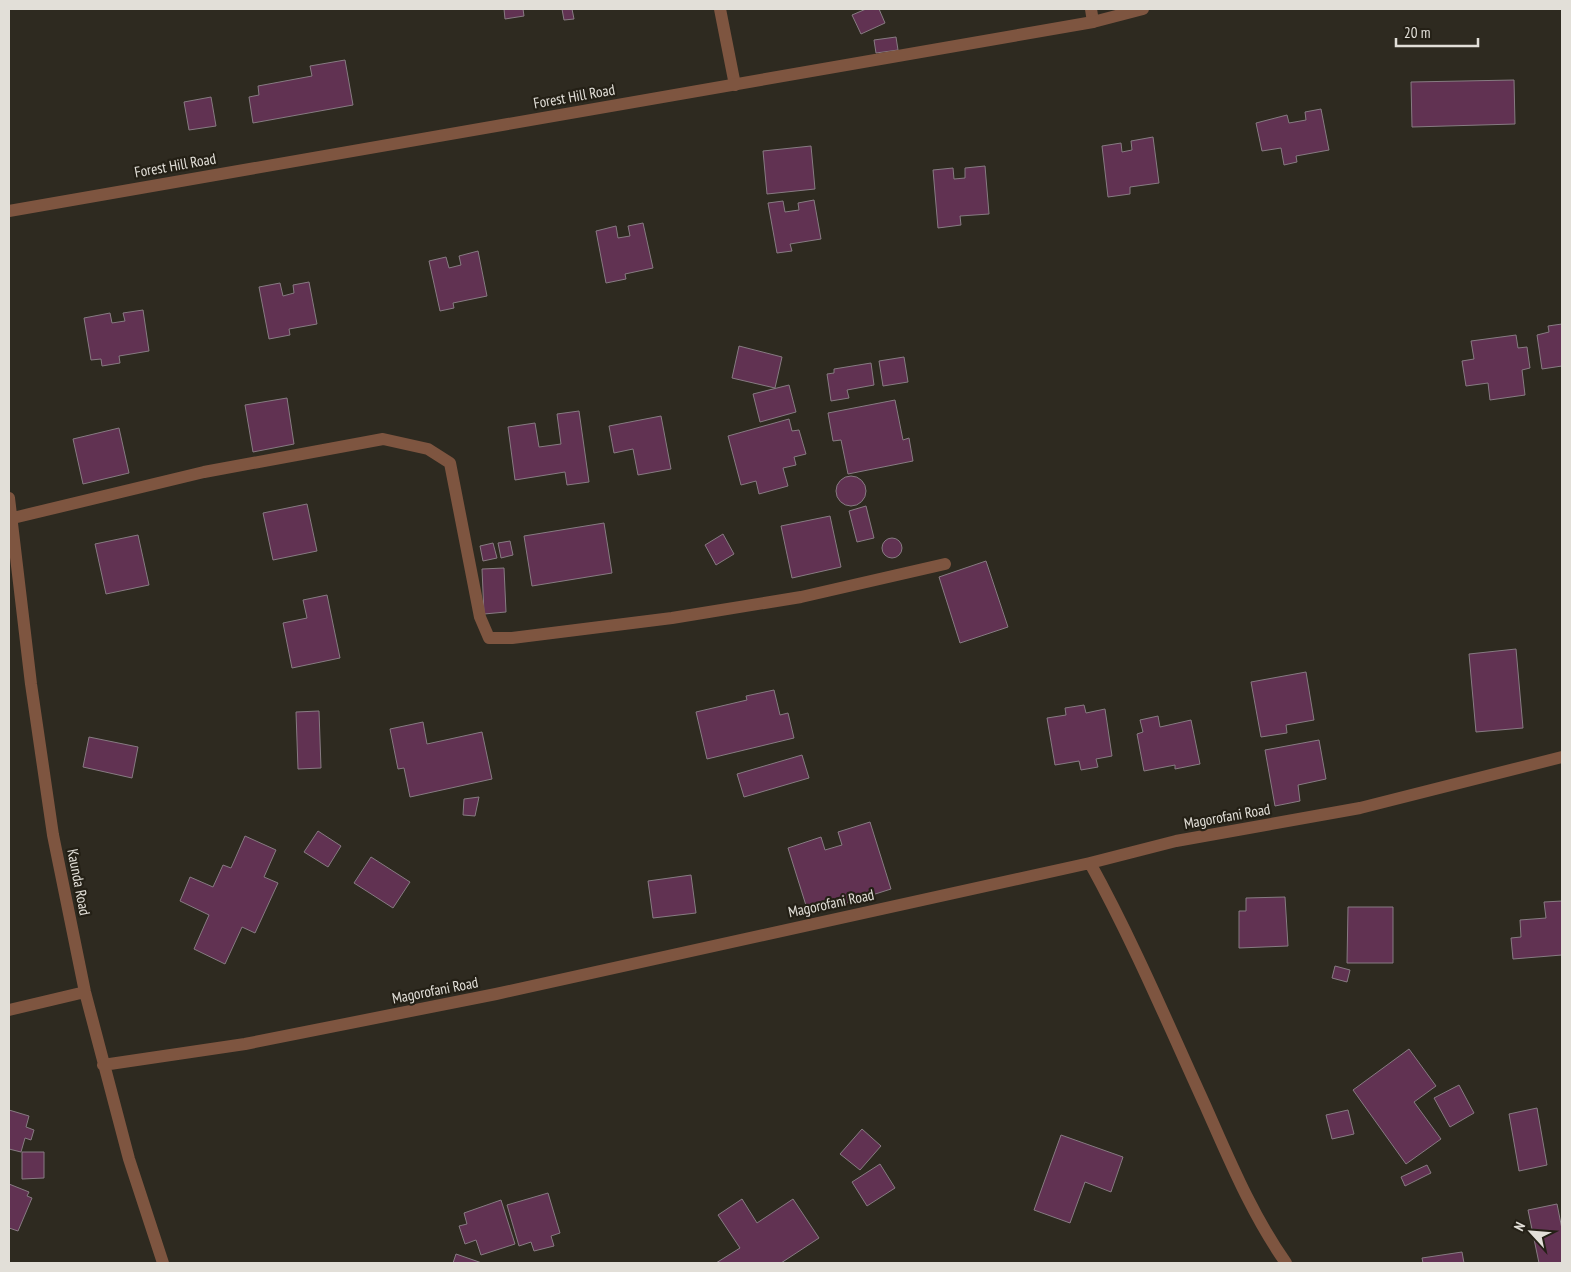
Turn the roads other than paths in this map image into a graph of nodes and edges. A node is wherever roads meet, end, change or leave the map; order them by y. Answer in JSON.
{"nodes":[{"id":1,"x":720,"y":9,"type":"edge"},
{"id":2,"x":1091,"y":9,"type":"edge"},
{"id":3,"x":1144,"y":9,"type":"edge"},
{"id":4,"x":1094,"y":22,"type":"junction"},
{"id":5,"x":735,"y":85,"type":"junction"},
{"id":6,"x":9,"y":211,"type":"edge"},
{"id":7,"x":9,"y":498,"type":"edge"},
{"id":8,"x":13,"y":518,"type":"junction"},
{"id":9,"x":945,"y":564,"type":"dead end"},
{"id":10,"x":1562,"y":757,"type":"edge"},
{"id":11,"x":1090,"y":863,"type":"junction"},
{"id":12,"x":85,"y":992,"type":"junction"},
{"id":13,"x":9,"y":1010,"type":"edge"},
{"id":14,"x":103,"y":1065,"type":"junction"},
{"id":15,"x":163,"y":1263,"type":"edge"},
{"id":16,"x":1286,"y":1263,"type":"edge"}],
"edges":[{"from":1,"to":5,"type":"street"},
{"from":2,"to":4,"type":"street"},
{"from":3,"to":4,"type":"street","name":"Forest Hill Road"},
{"from":4,"to":5,"type":"street","name":"Forest Hill Road"},
{"from":5,"to":6,"type":"street","name":"Forest Hill Road"},
{"from":7,"to":8,"type":"street","name":"Kaunda Road"},
{"from":8,"to":9,"type":"street"},
{"from":8,"to":12,"type":"street","name":"Kaunda Road"},
{"from":10,"to":11,"type":"street","name":"Magorofani Road"},
{"from":11,"to":14,"type":"street","name":"Magorofani Road"},
{"from":11,"to":16,"type":"street"},
{"from":12,"to":13,"type":"street"},
{"from":12,"to":14,"type":"street","name":"Kaunda Road"},
{"from":14,"to":15,"type":"street","name":"Kaunda Road"}]}
